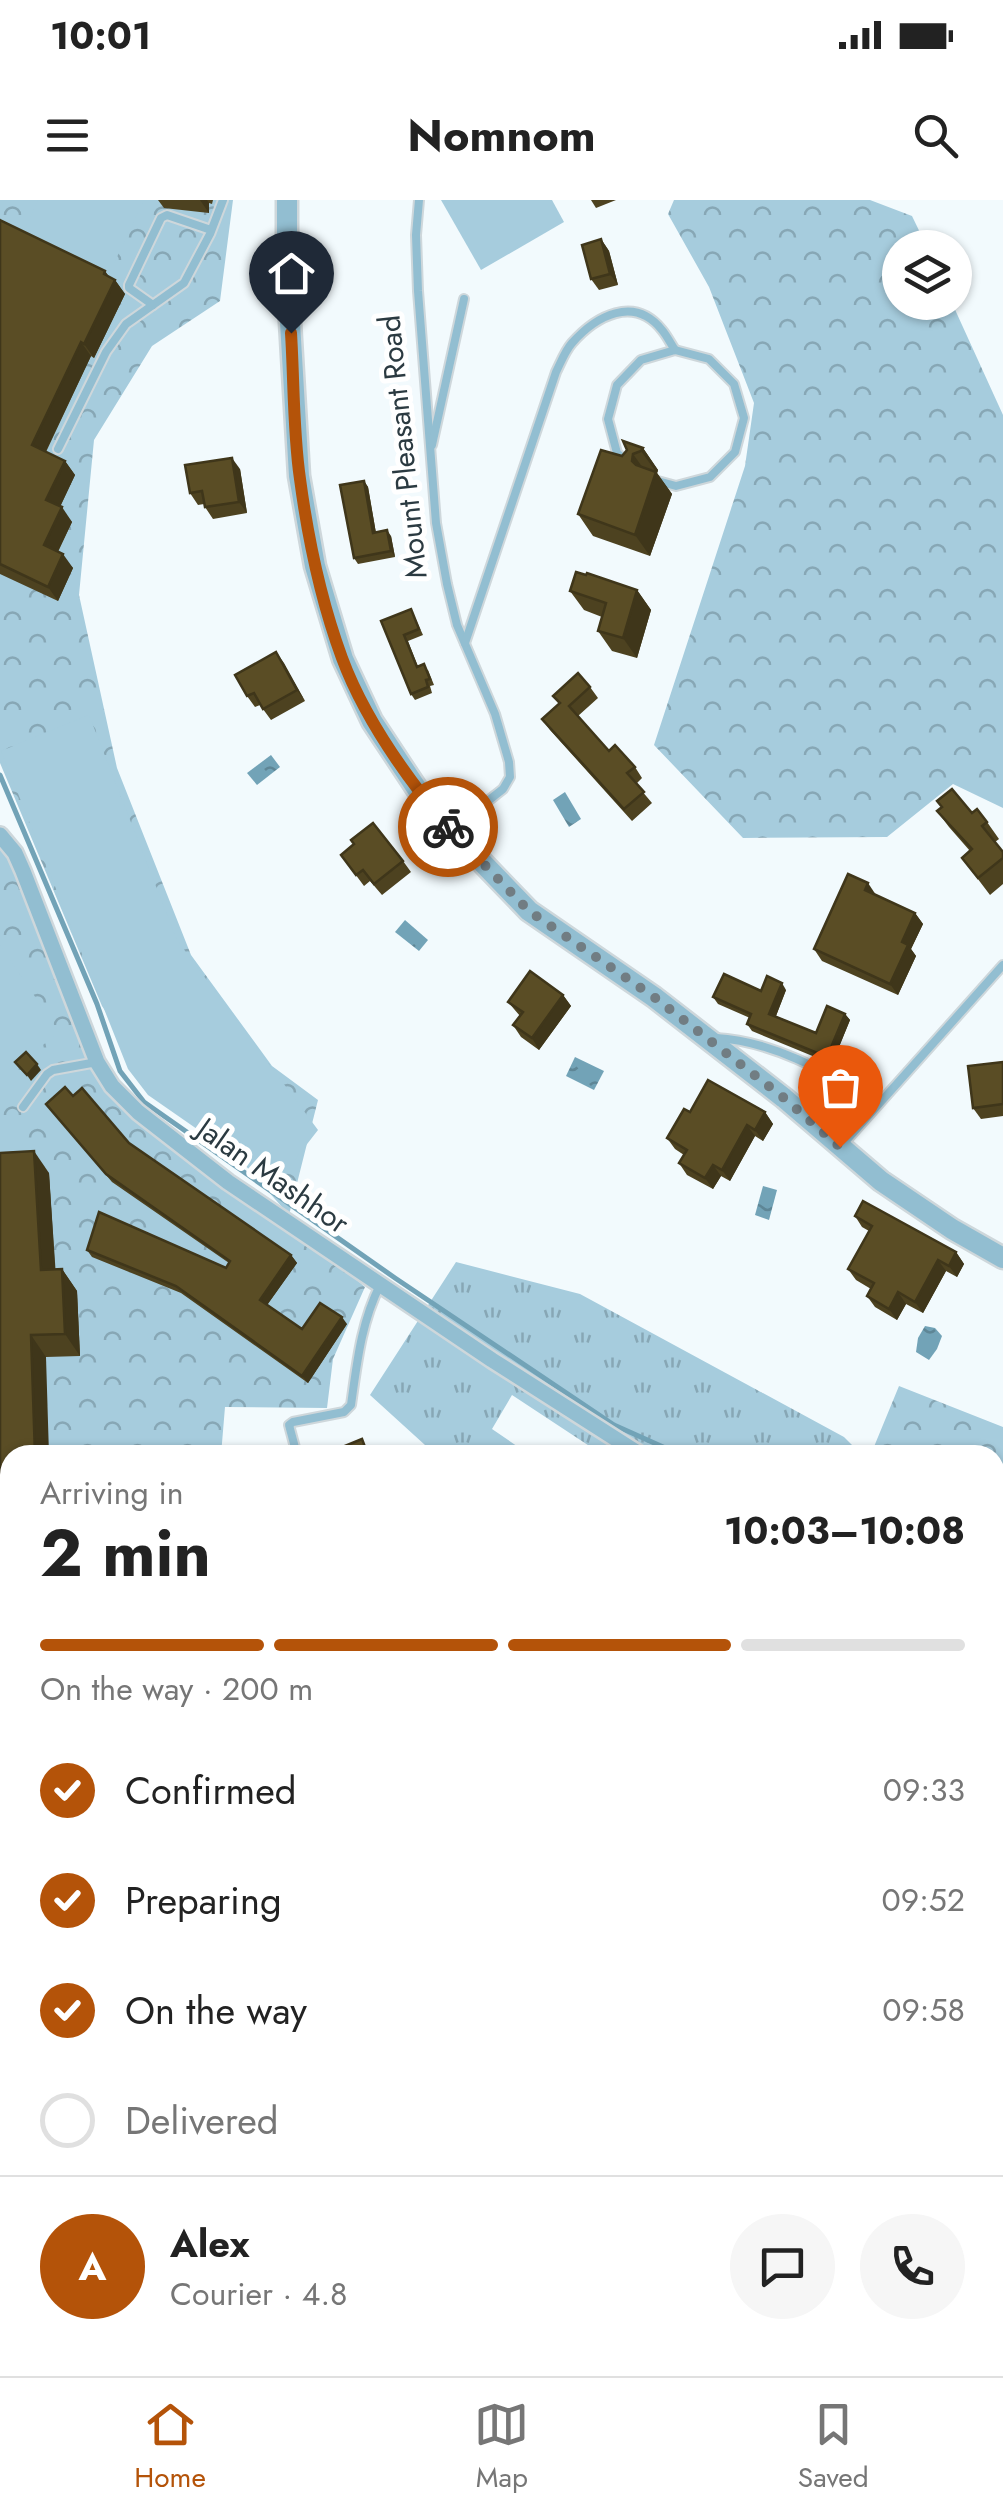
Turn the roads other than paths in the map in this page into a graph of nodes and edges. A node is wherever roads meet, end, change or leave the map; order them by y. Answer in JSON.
{"nodes":[{"id":1,"x":223,"y":200,"type":"edge"},
{"id":2,"x":287,"y":200,"type":"edge"},
{"id":3,"x":419,"y":200,"type":"edge"},
{"id":4,"x":211,"y":230,"type":"junction"},
{"id":5,"x":464,"y":299,"type":"dead end"},
{"id":6,"x":154,"y":305,"type":"junction"},
{"id":7,"x":675,"y":350,"type":"junction"},
{"id":8,"x":58,"y":449,"type":"dead end"},
{"id":9,"x":430,"y":460,"type":"junction"},
{"id":10,"x":635,"y":471,"type":"edge"},
{"id":11,"x":654,"y":480,"type":"edge"},
{"id":12,"x":465,"y":643,"type":"junction"},
{"id":13,"x":451,"y":830,"type":"junction"},
{"id":14,"x":0,"y":836,"type":"edge"},
{"id":15,"x":1003,"y":965,"type":"edge"},
{"id":16,"x":706,"y":1038,"type":"junction"},
{"id":17,"x":97,"y":1062,"type":"junction"},
{"id":18,"x":879,"y":1104,"type":"junction"},
{"id":19,"x":23,"y":1107,"type":"dead end"},
{"id":20,"x":840,"y":1147,"type":"junction"},
{"id":21,"x":1003,"y":1258,"type":"edge"},
{"id":22,"x":380,"y":1285,"type":"junction"},
{"id":23,"x":294,"y":1445,"type":"edge"},
{"id":24,"x":625,"y":1445,"type":"edge"}],
"edges":[{"from":1,"to":4,"type":"lane"},
{"from":2,"to":13,"type":"street"},
{"from":3,"to":9,"type":"lane","name":"Mount Pleasant Road"},
{"from":4,"to":6,"type":"lane"},
{"from":4,"to":6,"type":"lane"},
{"from":5,"to":9,"type":"lane"},
{"from":6,"to":8,"type":"lane"},
{"from":7,"to":10,"type":"lane"},
{"from":7,"to":11,"type":"lane"},
{"from":7,"to":12,"type":"lane"},
{"from":9,"to":12,"type":"lane","name":"Mount Pleasant Road"},
{"from":12,"to":13,"type":"lane","name":"Mount Pleasant Road"},
{"from":13,"to":16,"type":"street"},
{"from":14,"to":17,"type":"street","name":"Jalan Mashhor"},
{"from":15,"to":18,"type":"lane"},
{"from":16,"to":18,"type":"lane"},
{"from":16,"to":20,"type":"street"},
{"from":17,"to":19,"type":"lane"},
{"from":17,"to":22,"type":"street","name":"Jalan Mashhor"},
{"from":18,"to":20,"type":"lane"},
{"from":20,"to":21,"type":"street"},
{"from":22,"to":23,"type":"lane"},
{"from":22,"to":24,"type":"street","name":"Jalan Mashhor"}]}
